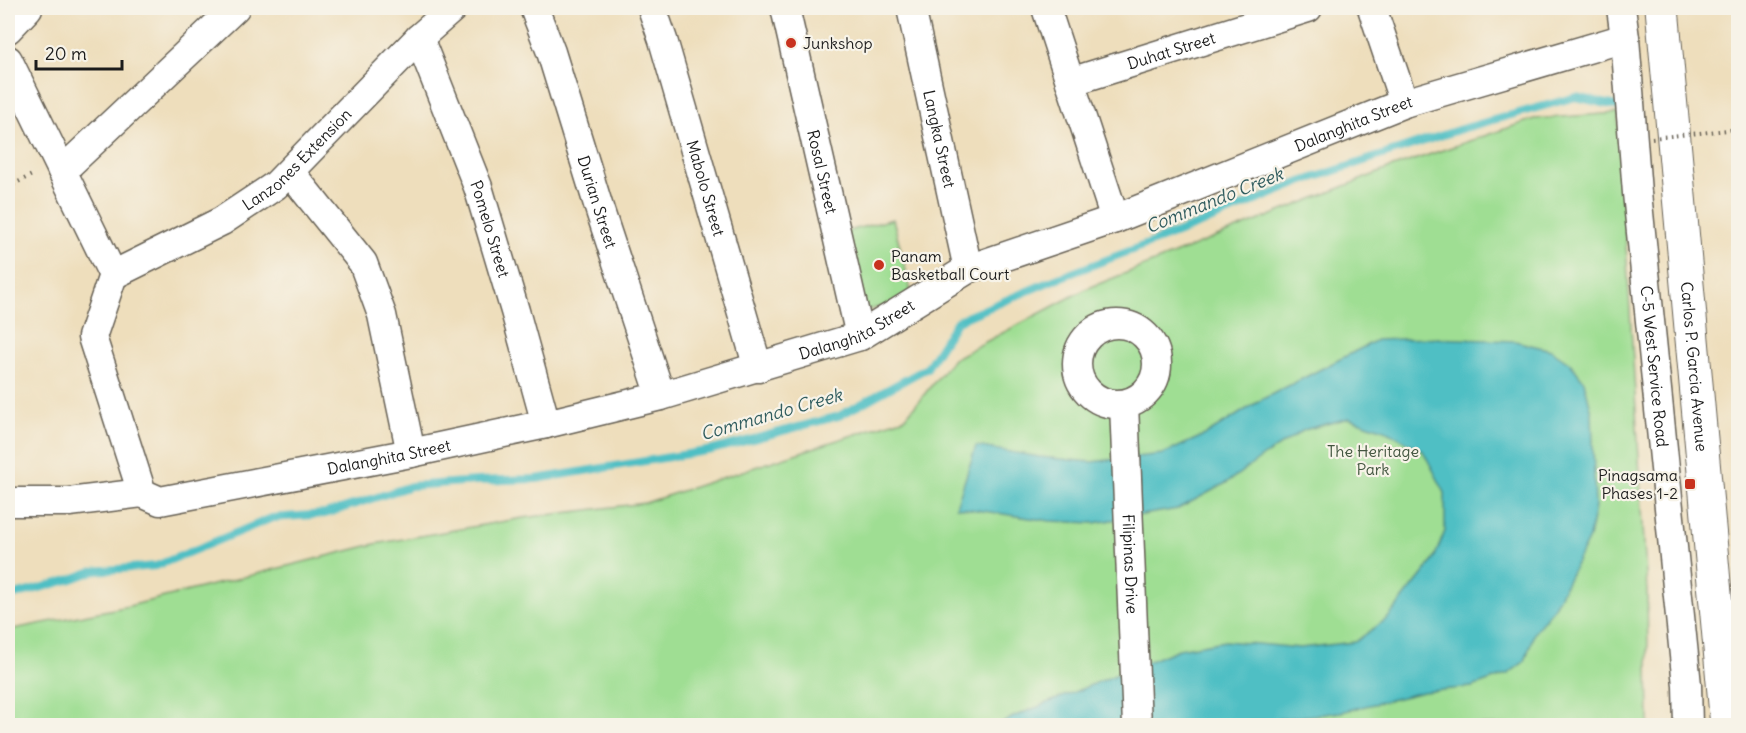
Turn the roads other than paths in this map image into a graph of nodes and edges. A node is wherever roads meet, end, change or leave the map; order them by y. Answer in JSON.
{"nodes":[{"id":1,"x":28,"y":8,"type":"edge"},
{"id":2,"x":236,"y":8,"type":"edge"},
{"id":3,"x":453,"y":8,"type":"edge"},
{"id":4,"x":534,"y":8,"type":"edge"},
{"id":5,"x":652,"y":8,"type":"edge"},
{"id":6,"x":785,"y":8,"type":"edge"},
{"id":7,"x":911,"y":8,"type":"edge"},
{"id":8,"x":1046,"y":8,"type":"edge"},
{"id":9,"x":1308,"y":8,"type":"edge"},
{"id":10,"x":1372,"y":8,"type":"edge"},
{"id":11,"x":1621,"y":8,"type":"edge"},
{"id":12,"x":1662,"y":8,"type":"edge"},
{"id":13,"x":8,"y":29,"type":"edge"},
{"id":14,"x":419,"y":38,"type":"junction"},
{"id":15,"x":1625,"y":38,"type":"junction"},
{"id":16,"x":8,"y":60,"type":"edge"},
{"id":17,"x":1070,"y":82,"type":"junction"},
{"id":18,"x":1404,"y":103,"type":"junction"},
{"id":19,"x":62,"y":171,"type":"junction"},
{"id":20,"x":290,"y":171,"type":"junction"},
{"id":21,"x":1115,"y":219,"type":"junction"},
{"id":22,"x":968,"y":269,"type":"junction"},
{"id":23,"x":113,"y":275,"type":"junction"},
{"id":24,"x":860,"y":336,"type":"junction"},
{"id":25,"x":758,"y":368,"type":"junction"},
{"id":26,"x":662,"y":396,"type":"junction"},
{"id":27,"x":1124,"y":410,"type":"dead end"},
{"id":28,"x":546,"y":424,"type":"junction"},
{"id":29,"x":411,"y":453,"type":"junction"},
{"id":30,"x":151,"y":497,"type":"junction"},
{"id":31,"x":8,"y":502,"type":"edge"},
{"id":32,"x":1137,"y":726,"type":"edge"},
{"id":33,"x":1688,"y":726,"type":"edge"},
{"id":34,"x":1727,"y":726,"type":"edge"}],
"edges":[{"from":1,"to":13,"type":"street"},
{"from":2,"to":19,"type":"street"},
{"from":3,"to":14,"type":"street","name":"Lanzones Extension"},
{"from":4,"to":26,"type":"street","name":"Durian Street"},
{"from":5,"to":25,"type":"street","name":"Mabolo Street"},
{"from":6,"to":24,"type":"street","name":"Rosal Street"},
{"from":7,"to":22,"type":"street","name":"Langka Street"},
{"from":8,"to":17,"type":"street"},
{"from":9,"to":17,"type":"street","name":"Duhat Street"},
{"from":10,"to":18,"type":"street"},
{"from":11,"to":15,"type":"street","name":"C-5 West Service Road"},
{"from":12,"to":34,"type":"main road","name":"Carlos P. Garcia Avenue"},
{"from":14,"to":20,"type":"street","name":"Lanzones Extension"},
{"from":14,"to":28,"type":"street","name":"Pomelo Street"},
{"from":15,"to":18,"type":"street","name":"Dalanghita Street"},
{"from":15,"to":33,"type":"street","name":"C-5 West Service Road"},
{"from":16,"to":19,"type":"street"},
{"from":17,"to":21,"type":"street"},
{"from":18,"to":21,"type":"street","name":"Dalanghita Street"},
{"from":19,"to":23,"type":"street"},
{"from":20,"to":23,"type":"street","name":"Lanzones Extension"},
{"from":20,"to":29,"type":"street"},
{"from":21,"to":22,"type":"street","name":"Dalanghita Street"},
{"from":22,"to":24,"type":"street","name":"Dalanghita Street"},
{"from":23,"to":30,"type":"street"},
{"from":24,"to":25,"type":"street","name":"Dalanghita Street"},
{"from":25,"to":26,"type":"street","name":"Dalanghita Street"},
{"from":26,"to":28,"type":"street","name":"Dalanghita Street"},
{"from":27,"to":32,"type":"street","name":"Filipinas Drive"},
{"from":28,"to":29,"type":"street","name":"Dalanghita Street"},
{"from":29,"to":30,"type":"street","name":"Dalanghita Street"},
{"from":30,"to":31,"type":"street","name":"Dalanghita Street"}]}
